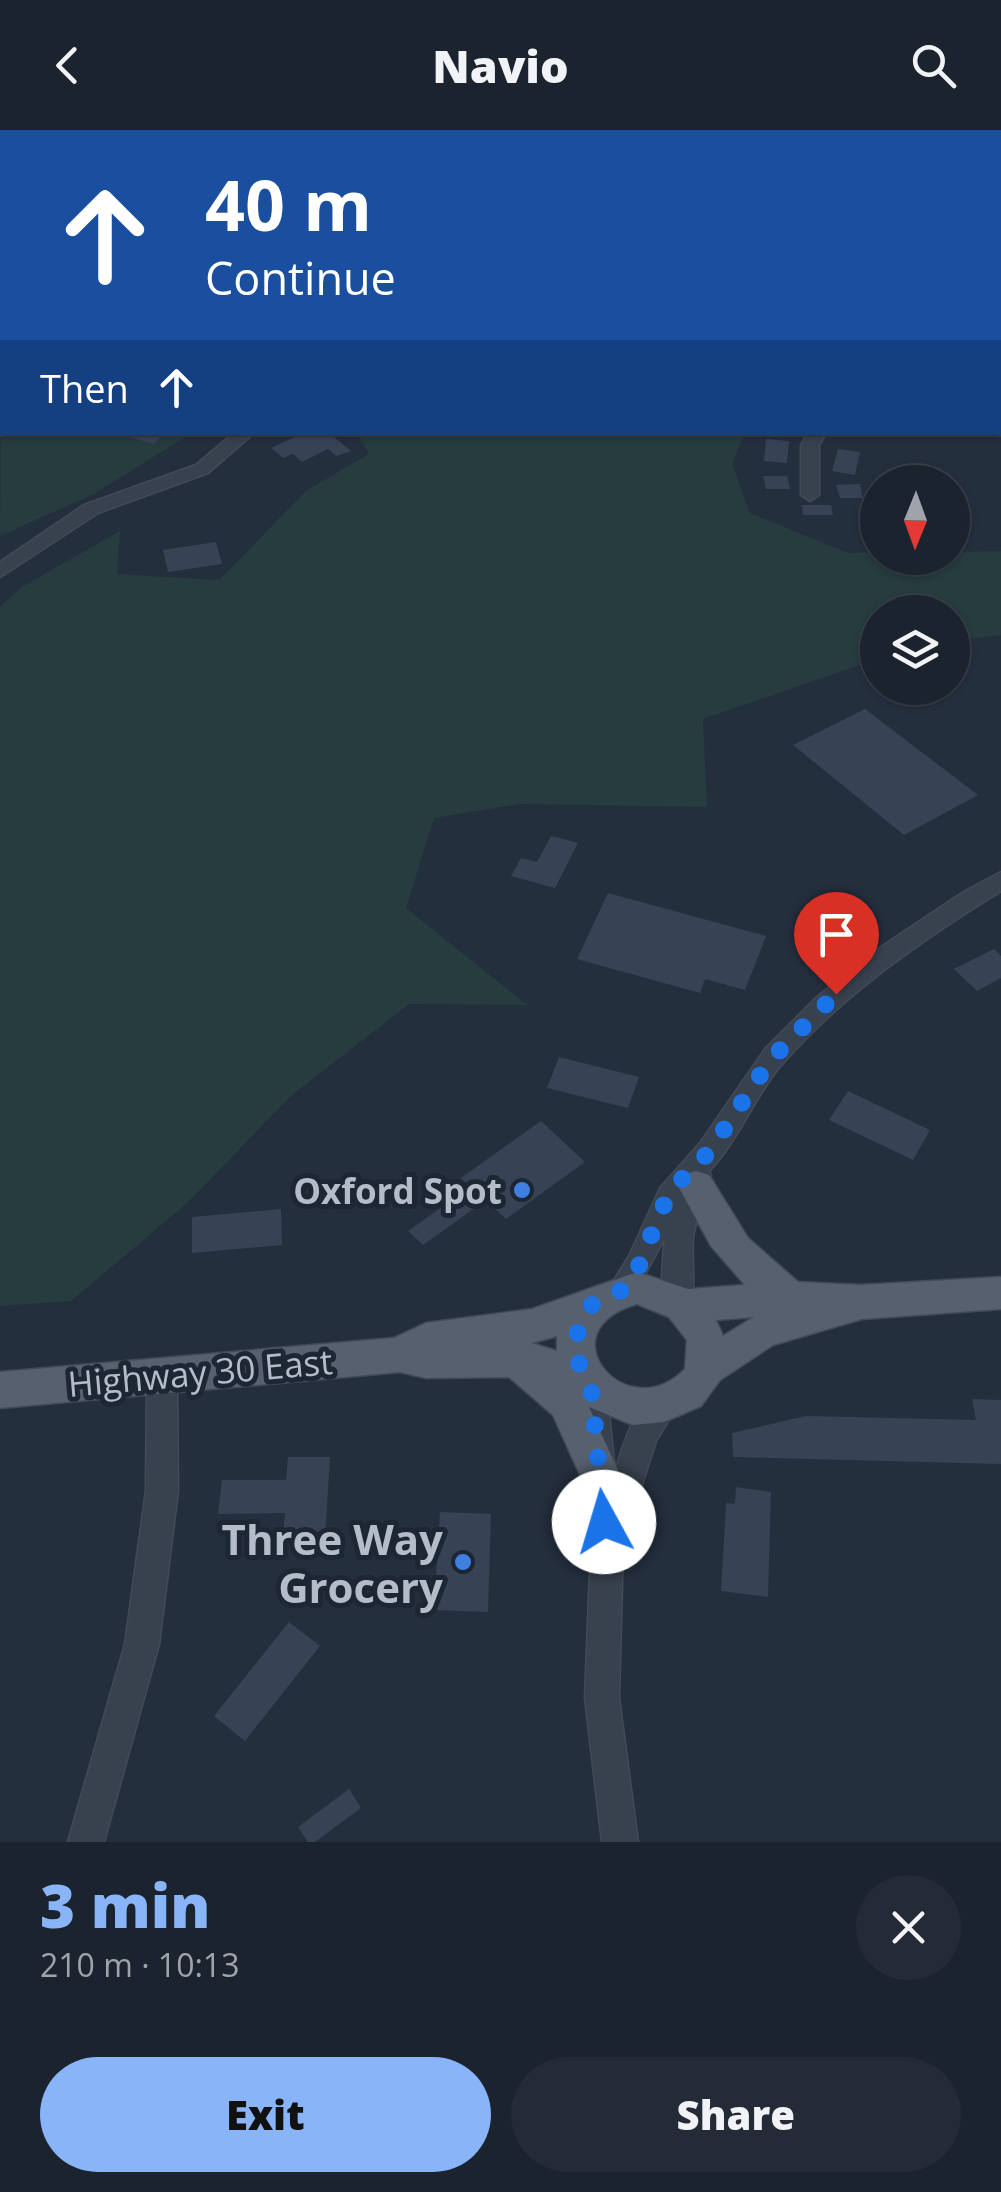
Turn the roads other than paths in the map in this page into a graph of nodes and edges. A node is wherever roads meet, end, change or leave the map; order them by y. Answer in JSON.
{"nodes":[{"id":1,"x":242,"y":435,"type":"edge"},
{"id":2,"x":816,"y":435,"type":"edge"},
{"id":3,"x":810,"y":494,"type":"dead end"},
{"id":4,"x":0,"y":571,"type":"edge"},
{"id":5,"x":1001,"y":880,"type":"edge"},
{"id":6,"x":697,"y":1175,"type":"junction"},
{"id":7,"x":622,"y":1290,"type":"junction"},
{"id":8,"x":1001,"y":1292,"type":"edge"},
{"id":9,"x":792,"y":1298,"type":"junction"},
{"id":10,"x":861,"y":1302,"type":"junction"},
{"id":11,"x":683,"y":1304,"type":"junction"},
{"id":12,"x":586,"y":1310,"type":"junction"},
{"id":13,"x":400,"y":1355,"type":"junction"},
{"id":14,"x":500,"y":1358,"type":"junction"},
{"id":15,"x":704,"y":1369,"type":"junction"},
{"id":16,"x":162,"y":1374,"type":"junction"},
{"id":17,"x":588,"y":1381,"type":"junction"},
{"id":18,"x":0,"y":1390,"type":"edge"},
{"id":19,"x":662,"y":1405,"type":"junction"},
{"id":20,"x":598,"y":1470,"type":"junction"},
{"id":21,"x":607,"y":1544,"type":"junction"},
{"id":22,"x":86,"y":1842,"type":"edge"},
{"id":23,"x":620,"y":1842,"type":"edge"}],
"edges":[{"from":1,"to":4,"type":"street"},
{"from":2,"to":3,"type":"street"},
{"from":5,"to":6,"type":"street"},
{"from":6,"to":7,"type":"street"},
{"from":6,"to":9,"type":"main road"},
{"from":6,"to":11,"type":"street"},
{"from":7,"to":11,"type":"main road"},
{"from":7,"to":12,"type":"main road"},
{"from":8,"to":10,"type":"main road"},
{"from":9,"to":10,"type":"main road"},
{"from":9,"to":11,"type":"main road"},
{"from":10,"to":15,"type":"main road"},
{"from":11,"to":15,"type":"main road"},
{"from":12,"to":13,"type":"main road","name":"Highway 30 East"},
{"from":12,"to":17,"type":"main road"},
{"from":13,"to":14,"type":"main road","name":"Highway 30 East"},
{"from":13,"to":16,"type":"main road","name":"Highway 30 East"},
{"from":14,"to":17,"type":"main road","name":"Highway 30 East"},
{"from":14,"to":20,"type":"main road"},
{"from":15,"to":19,"type":"main road"},
{"from":16,"to":18,"type":"main road","name":"Highway 30 East"},
{"from":16,"to":22,"type":"street"},
{"from":17,"to":19,"type":"main road"},
{"from":17,"to":20,"type":"street"},
{"from":19,"to":21,"type":"street"},
{"from":20,"to":21,"type":"street"},
{"from":21,"to":23,"type":"street"}]}
